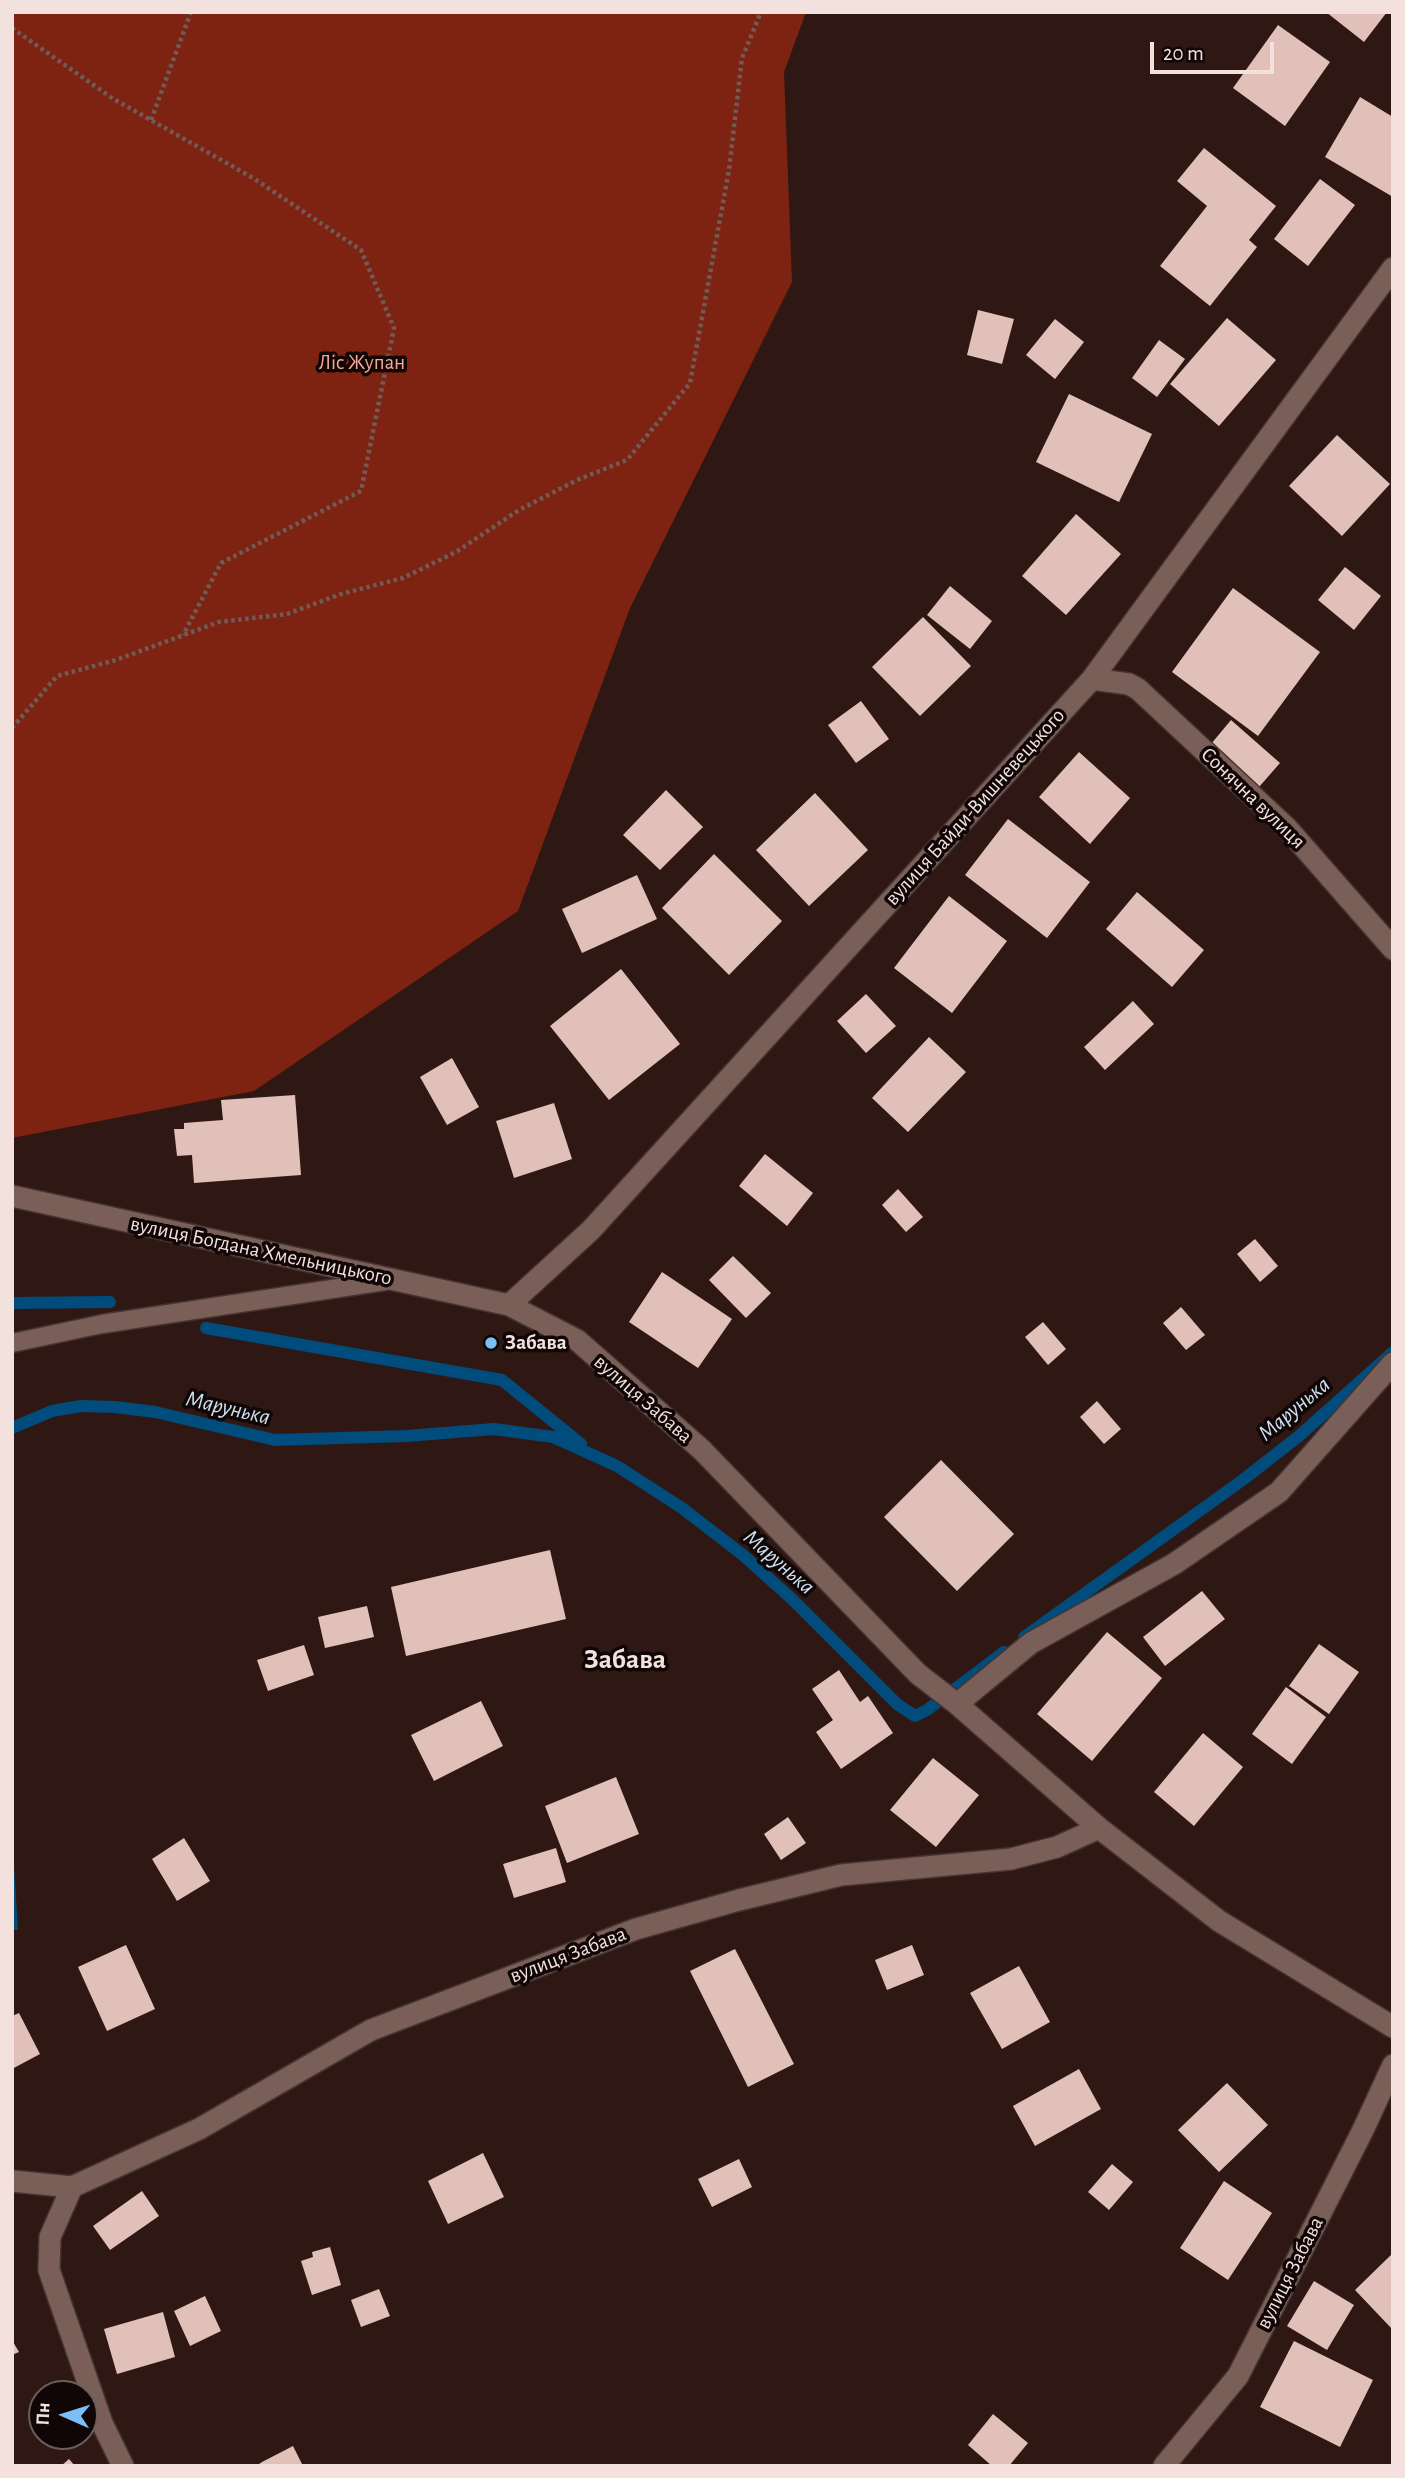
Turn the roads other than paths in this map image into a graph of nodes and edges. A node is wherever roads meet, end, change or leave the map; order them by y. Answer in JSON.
{"nodes":[{"id":1,"x":1393,"y":268,"type":"edge"},
{"id":2,"x":1092,"y":678,"type":"junction"},
{"id":3,"x":1393,"y":949,"type":"edge"},
{"id":4,"x":12,"y":1196,"type":"edge"},
{"id":5,"x":392,"y":1279,"type":"junction"},
{"id":6,"x":509,"y":1305,"type":"junction"},
{"id":7,"x":12,"y":1343,"type":"edge"},
{"id":8,"x":1393,"y":1363,"type":"edge"},
{"id":9,"x":954,"y":1702,"type":"junction"},
{"id":10,"x":1099,"y":1828,"type":"junction"},
{"id":11,"x":1393,"y":2027,"type":"edge"},
{"id":12,"x":1393,"y":2065,"type":"edge"},
{"id":13,"x":12,"y":2181,"type":"edge"},
{"id":14,"x":72,"y":2187,"type":"junction"},
{"id":15,"x":123,"y":2466,"type":"edge"},
{"id":16,"x":1164,"y":2466,"type":"edge"}],
"edges":[{"from":1,"to":2,"type":"street","name":"вулиця Байди-Вишневецького"},
{"from":2,"to":3,"type":"street","name":"Сонячна вулиця"},
{"from":2,"to":6,"type":"street","name":"вулиця Байди-Вишневецького"},
{"from":4,"to":5,"type":"street","name":"вулиця Богдана Хмельницького"},
{"from":5,"to":6,"type":"street","name":"вулиця Богдана Хмельницького"},
{"from":5,"to":7,"type":"lane"},
{"from":6,"to":9,"type":"street","name":"вулиця Забава"},
{"from":8,"to":9,"type":"street"},
{"from":9,"to":10,"type":"street","name":"вулиця Забава"},
{"from":10,"to":11,"type":"street","name":"вулиця Забава"},
{"from":10,"to":14,"type":"street","name":"вулиця Забава"},
{"from":12,"to":16,"type":"street","name":"вулиця Забава"},
{"from":13,"to":14,"type":"street"},
{"from":14,"to":15,"type":"street"}]}
